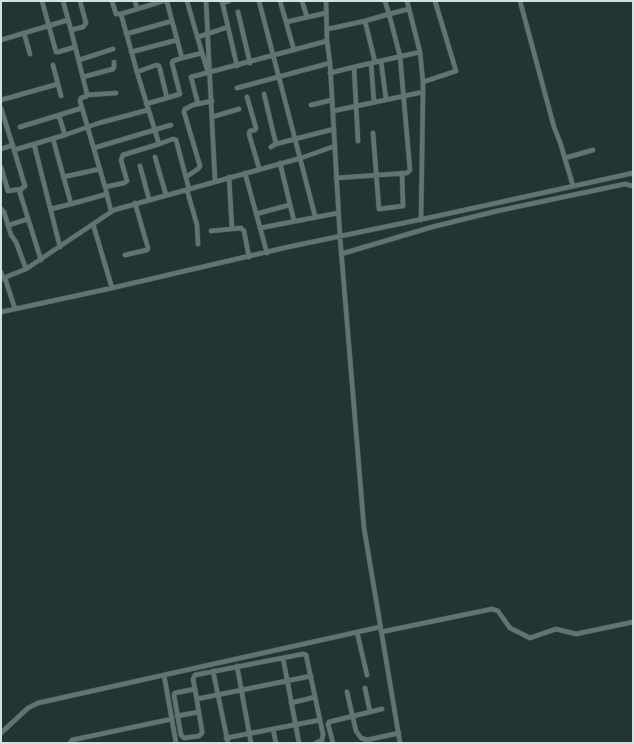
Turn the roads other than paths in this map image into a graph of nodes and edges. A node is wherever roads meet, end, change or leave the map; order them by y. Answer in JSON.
{"nodes":[{"id":1,"x":42,"y":1,"type":"edge"},
{"id":2,"x":63,"y":1,"type":"edge"},
{"id":3,"x":80,"y":1,"type":"edge"},
{"id":4,"x":112,"y":1,"type":"edge"},
{"id":5,"x":135,"y":1,"type":"edge"},
{"id":6,"x":164,"y":1,"type":"edge"},
{"id":7,"x":187,"y":1,"type":"edge"},
{"id":8,"x":206,"y":1,"type":"edge"},
{"id":9,"x":229,"y":1,"type":"edge"},
{"id":10,"x":259,"y":1,"type":"edge"},
{"id":11,"x":280,"y":1,"type":"edge"},
{"id":12,"x":302,"y":1,"type":"edge"},
{"id":13,"x":332,"y":1,"type":"edge"},
{"id":14,"x":385,"y":1,"type":"edge"},
{"id":15,"x":407,"y":1,"type":"edge"},
{"id":16,"x":435,"y":1,"type":"edge"},
{"id":17,"x":520,"y":1,"type":"edge"},
{"id":18,"x":222,"y":2,"type":"edge"},
{"id":19,"x":326,"y":2,"type":"edge"},
{"id":20,"x":148,"y":3,"type":"edge"},
{"id":21,"x":137,"y":9,"type":"junction"},
{"id":22,"x":409,"y":9,"type":"junction"},
{"id":23,"x":238,"y":12,"type":"dead end"},
{"id":24,"x":326,"y":13,"type":"junction"},
{"id":25,"x":121,"y":14,"type":"junction"},
{"id":26,"x":389,"y":14,"type":"junction"},
{"id":27,"x":306,"y":17,"type":"junction"},
{"id":28,"x":68,"y":20,"type":"junction"},
{"id":29,"x":172,"y":21,"type":"junction"},
{"id":30,"x":364,"y":21,"type":"junction"},
{"id":31,"x":286,"y":22,"type":"junction"},
{"id":32,"x":49,"y":26,"type":"junction"},
{"id":33,"x":228,"y":27,"type":"junction"},
{"id":34,"x":328,"y":29,"type":"junction"},
{"id":35,"x":71,"y":30,"type":"junction"},
{"id":36,"x":24,"y":33,"type":"junction"},
{"id":37,"x":126,"y":34,"type":"junction"},
{"id":38,"x":208,"y":34,"type":"junction"},
{"id":39,"x":198,"y":37,"type":"junction"},
{"id":40,"x":1,"y":40,"type":"edge"},
{"id":41,"x":177,"y":40,"type":"junction"},
{"id":42,"x":327,"y":41,"type":"junction"},
{"id":43,"x":75,"y":47,"type":"junction"},
{"id":44,"x":113,"y":49,"type":"dead end"},
{"id":45,"x":294,"y":50,"type":"junction"},
{"id":46,"x":131,"y":52,"type":"junction"},
{"id":47,"x":420,"y":52,"type":"junction"},
{"id":48,"x":202,"y":53,"type":"junction"},
{"id":49,"x":30,"y":54,"type":"dead end"},
{"id":50,"x":274,"y":55,"type":"junction"},
{"id":51,"x":400,"y":56,"type":"junction"},
{"id":52,"x":182,"y":58,"type":"junction"},
{"id":53,"x":78,"y":60,"type":"junction"},
{"id":54,"x":381,"y":61,"type":"junction"},
{"id":55,"x":114,"y":62,"type":"dead end"},
{"id":56,"x":373,"y":62,"type":"junction"},
{"id":57,"x":250,"y":63,"type":"junction"},
{"id":58,"x":330,"y":63,"type":"junction"},
{"id":59,"x":52,"y":65,"type":"dead end"},
{"id":60,"x":237,"y":66,"type":"junction"},
{"id":61,"x":354,"y":67,"type":"junction"},
{"id":62,"x":137,"y":72,"type":"junction"},
{"id":63,"x":209,"y":72,"type":"junction"},
{"id":64,"x":330,"y":73,"type":"junction"},
{"id":65,"x":279,"y":76,"type":"junction"},
{"id":66,"x":84,"y":78,"type":"junction"},
{"id":67,"x":423,"y":82,"type":"junction"},
{"id":68,"x":58,"y":84,"type":"junction"},
{"id":69,"x":237,"y":88,"type":"dead end"},
{"id":70,"x":423,"y":92,"type":"junction"},
{"id":71,"x":116,"y":93,"type":"dead end"},
{"id":72,"x":264,"y":94,"type":"dead end"},
{"id":73,"x":87,"y":95,"type":"junction"},
{"id":74,"x":61,"y":96,"type":"dead end"},
{"id":75,"x":404,"y":96,"type":"junction"},
{"id":76,"x":247,"y":97,"type":"dead end"},
{"id":77,"x":167,"y":98,"type":"junction"},
{"id":78,"x":386,"y":99,"type":"junction"},
{"id":79,"x":1,"y":100,"type":"edge"},
{"id":80,"x":332,"y":100,"type":"junction"},
{"id":81,"x":212,"y":101,"type":"junction"},
{"id":82,"x":374,"y":102,"type":"junction"},
{"id":83,"x":146,"y":104,"type":"junction"},
{"id":84,"x":198,"y":104,"type":"junction"},
{"id":85,"x":311,"y":105,"type":"dead end"},
{"id":86,"x":356,"y":106,"type":"junction"},
{"id":87,"x":1,"y":108,"type":"edge"},
{"id":88,"x":82,"y":108,"type":"junction"},
{"id":89,"x":239,"y":109,"type":"dead end"},
{"id":90,"x":148,"y":110,"type":"junction"},
{"id":91,"x":333,"y":111,"type":"junction"},
{"id":92,"x":59,"y":116,"type":"junction"},
{"id":93,"x":212,"y":117,"type":"junction"},
{"id":94,"x":171,"y":125,"type":"dead end"},
{"id":95,"x":20,"y":127,"type":"dead end"},
{"id":96,"x":88,"y":127,"type":"junction"},
{"id":97,"x":334,"y":129,"type":"junction"},
{"id":98,"x":153,"y":130,"type":"junction"},
{"id":99,"x":373,"y":133,"type":"dead end"},
{"id":100,"x":65,"y":135,"type":"junction"},
{"id":101,"x":53,"y":139,"type":"junction"},
{"id":102,"x":296,"y":139,"type":"junction"},
{"id":103,"x":358,"y":141,"type":"dead end"},
{"id":104,"x":34,"y":144,"type":"junction"},
{"id":105,"x":159,"y":144,"type":"junction"},
{"id":106,"x":276,"y":144,"type":"junction"},
{"id":107,"x":335,"y":146,"type":"junction"},
{"id":108,"x":271,"y":147,"type":"dead end"},
{"id":109,"x":1,"y":148,"type":"edge"},
{"id":110,"x":13,"y":148,"type":"junction"},
{"id":111,"x":94,"y":148,"type":"junction"},
{"id":112,"x":592,"y":150,"type":"dead end"},
{"id":113,"x":155,"y":157,"type":"dead end"},
{"id":114,"x":301,"y":158,"type":"junction"},
{"id":115,"x":565,"y":158,"type":"junction"},
{"id":116,"x":280,"y":163,"type":"junction"},
{"id":117,"x":140,"y":166,"type":"dead end"},
{"id":118,"x":1,"y":167,"type":"edge"},
{"id":119,"x":259,"y":168,"type":"junction"},
{"id":120,"x":100,"y":169,"type":"junction"},
{"id":121,"x":245,"y":173,"type":"junction"},
{"id":122,"x":402,"y":173,"type":"junction"},
{"id":123,"x":633,"y":173,"type":"edge"},
{"id":124,"x":376,"y":175,"type":"junction"},
{"id":125,"x":63,"y":177,"type":"junction"},
{"id":126,"x":186,"y":177,"type":"junction"},
{"id":127,"x":229,"y":177,"type":"junction"},
{"id":128,"x":336,"y":178,"type":"junction"},
{"id":129,"x":215,"y":181,"type":"junction"},
{"id":130,"x":632,"y":183,"type":"edge"},
{"id":131,"x":573,"y":186,"type":"junction"},
{"id":132,"x":105,"y":187,"type":"junction"},
{"id":133,"x":21,"y":189,"type":"junction"},
{"id":134,"x":188,"y":189,"type":"junction"},
{"id":135,"x":107,"y":194,"type":"junction"},
{"id":136,"x":166,"y":195,"type":"junction"},
{"id":137,"x":150,"y":199,"type":"junction"},
{"id":138,"x":135,"y":203,"type":"junction"},
{"id":139,"x":70,"y":204,"type":"junction"},
{"id":140,"x":289,"y":205,"type":"junction"},
{"id":141,"x":1,"y":209,"type":"edge"},
{"id":142,"x":51,"y":209,"type":"junction"},
{"id":143,"x":111,"y":211,"type":"junction"},
{"id":144,"x":338,"y":212,"type":"junction"},
{"id":145,"x":256,"y":214,"type":"junction"},
{"id":146,"x":315,"y":216,"type":"junction"},
{"id":147,"x":28,"y":219,"type":"junction"},
{"id":148,"x":421,"y":220,"type":"junction"},
{"id":149,"x":294,"y":221,"type":"junction"},
{"id":150,"x":93,"y":224,"type":"junction"},
{"id":151,"x":9,"y":225,"type":"junction"},
{"id":152,"x":232,"y":228,"type":"junction"},
{"id":153,"x":260,"y":228,"type":"junction"},
{"id":154,"x":211,"y":231,"type":"dead end"},
{"id":155,"x":340,"y":237,"type":"junction"},
{"id":156,"x":198,"y":244,"type":"dead end"},
{"id":157,"x":60,"y":247,"type":"junction"},
{"id":158,"x":267,"y":253,"type":"junction"},
{"id":159,"x":342,"y":254,"type":"junction"},
{"id":160,"x":125,"y":255,"type":"dead end"},
{"id":161,"x":249,"y":257,"type":"junction"},
{"id":162,"x":41,"y":260,"type":"junction"},
{"id":163,"x":26,"y":269,"type":"junction"},
{"id":164,"x":1,"y":272,"type":"edge"},
{"id":165,"x":3,"y":279,"type":"edge"},
{"id":166,"x":112,"y":288,"type":"junction"},
{"id":167,"x":15,"y":309,"type":"junction"},
{"id":168,"x":1,"y":312,"type":"edge"},
{"id":169,"x":633,"y":622,"type":"edge"},
{"id":170,"x":381,"y":630,"type":"junction"},
{"id":171,"x":357,"y":632,"type":"junction"},
{"id":172,"x":283,"y":658,"type":"junction"},
{"id":173,"x":237,"y":666,"type":"junction"},
{"id":174,"x":213,"y":671,"type":"junction"},
{"id":175,"x":164,"y":675,"type":"junction"},
{"id":176,"x":367,"y":675,"type":"dead end"},
{"id":177,"x":311,"y":676,"type":"junction"},
{"id":178,"x":287,"y":680,"type":"junction"},
{"id":179,"x":365,"y":688,"type":"dead end"},
{"id":180,"x":195,"y":689,"type":"junction"},
{"id":181,"x":241,"y":689,"type":"junction"},
{"id":182,"x":347,"y":692,"type":"dead end"},
{"id":183,"x":218,"y":694,"type":"junction"},
{"id":184,"x":315,"y":697,"type":"junction"},
{"id":185,"x":197,"y":698,"type":"junction"},
{"id":186,"x":291,"y":703,"type":"junction"},
{"id":187,"x":382,"y":709,"type":"dead end"},
{"id":188,"x":199,"y":712,"type":"junction"},
{"id":189,"x":370,"y":712,"type":"junction"},
{"id":190,"x":177,"y":716,"type":"junction"},
{"id":191,"x":353,"y":716,"type":"junction"},
{"id":192,"x":172,"y":719,"type":"junction"},
{"id":193,"x":320,"y":720,"type":"junction"},
{"id":194,"x":295,"y":725,"type":"junction"},
{"id":195,"x":273,"y":729,"type":"junction"},
{"id":196,"x":1,"y":732,"type":"edge"},
{"id":197,"x":249,"y":733,"type":"junction"},
{"id":198,"x":399,"y":733,"type":"junction"},
{"id":199,"x":227,"y":740,"type":"edge"},
{"id":200,"x":70,"y":743,"type":"edge"},
{"id":201,"x":176,"y":743,"type":"edge"},
{"id":202,"x":251,"y":743,"type":"edge"},
{"id":203,"x":276,"y":743,"type":"edge"},
{"id":204,"x":299,"y":743,"type":"edge"},
{"id":205,"x":316,"y":743,"type":"edge"},
{"id":206,"x":332,"y":743,"type":"edge"},
{"id":207,"x":400,"y":743,"type":"edge"}],
"edges":[{"from":1,"to":32,"type":"street"},
{"from":2,"to":28,"type":"street"},
{"from":3,"to":35,"type":"street"},
{"from":4,"to":25,"type":"street"},
{"from":5,"to":21,"type":"street"},
{"from":6,"to":20,"type":"street"},
{"from":6,"to":29,"type":"street"},
{"from":7,"to":39,"type":"street"},
{"from":8,"to":38,"type":"street"},
{"from":9,"to":18,"type":"street"},
{"from":10,"to":50,"type":"street"},
{"from":11,"to":31,"type":"street"},
{"from":12,"to":27,"type":"street"},
{"from":13,"to":19,"type":"street"},
{"from":14,"to":26,"type":"street"},
{"from":15,"to":22,"type":"street"},
{"from":16,"to":67,"type":"street"},
{"from":17,"to":115,"type":"street"},
{"from":18,"to":33,"type":"street"},
{"from":19,"to":24,"type":"street"},
{"from":20,"to":21,"type":"street"},
{"from":21,"to":25,"type":"street"},
{"from":22,"to":26,"type":"street"},
{"from":22,"to":47,"type":"street"},
{"from":23,"to":57,"type":"street"},
{"from":24,"to":27,"type":"street"},
{"from":24,"to":34,"type":"street"},
{"from":25,"to":37,"type":"street"},
{"from":26,"to":30,"type":"street"},
{"from":26,"to":51,"type":"street"},
{"from":27,"to":31,"type":"street"},
{"from":28,"to":32,"type":"street"},
{"from":28,"to":35,"type":"street"},
{"from":29,"to":37,"type":"street"},
{"from":29,"to":41,"type":"street"},
{"from":30,"to":34,"type":"street"},
{"from":30,"to":56,"type":"street"},
{"from":31,"to":45,"type":"street"},
{"from":32,"to":36,"type":"street"},
{"from":32,"to":43,"type":"street"},
{"from":33,"to":38,"type":"street"},
{"from":33,"to":60,"type":"street"},
{"from":34,"to":42,"type":"street"},
{"from":35,"to":43,"type":"street"},
{"from":36,"to":40,"type":"street"},
{"from":36,"to":49,"type":"street"},
{"from":37,"to":46,"type":"street"},
{"from":38,"to":39,"type":"street"},
{"from":38,"to":63,"type":"street"},
{"from":39,"to":48,"type":"street"},
{"from":41,"to":46,"type":"street"},
{"from":41,"to":52,"type":"street"},
{"from":42,"to":45,"type":"street"},
{"from":42,"to":58,"type":"street"},
{"from":43,"to":53,"type":"street"},
{"from":44,"to":53,"type":"street"},
{"from":45,"to":50,"type":"street"},
{"from":46,"to":62,"type":"street"},
{"from":47,"to":51,"type":"street"},
{"from":47,"to":67,"type":"street"},
{"from":48,"to":52,"type":"street"},
{"from":48,"to":63,"type":"street"},
{"from":50,"to":57,"type":"street"},
{"from":50,"to":65,"type":"street"},
{"from":51,"to":54,"type":"street"},
{"from":51,"to":75,"type":"street"},
{"from":52,"to":77,"type":"street"},
{"from":53,"to":66,"type":"street"},
{"from":54,"to":56,"type":"street"},
{"from":54,"to":78,"type":"street"},
{"from":55,"to":66,"type":"street"},
{"from":56,"to":61,"type":"street"},
{"from":56,"to":82,"type":"street"},
{"from":57,"to":60,"type":"street"},
{"from":58,"to":64,"type":"street"},
{"from":58,"to":65,"type":"street"},
{"from":59,"to":68,"type":"street"},
{"from":60,"to":63,"type":"street"},
{"from":61,"to":64,"type":"street"},
{"from":61,"to":86,"type":"street"},
{"from":62,"to":77,"type":"street"},
{"from":62,"to":83,"type":"street"},
{"from":63,"to":81,"type":"street"},
{"from":63,"to":84,"type":"street"},
{"from":64,"to":80,"type":"street"},
{"from":65,"to":69,"type":"street"},
{"from":65,"to":102,"type":"street"},
{"from":66,"to":73,"type":"street"},
{"from":67,"to":70,"type":"street"},
{"from":68,"to":74,"type":"street"},
{"from":68,"to":79,"type":"street"},
{"from":70,"to":75,"type":"street"},
{"from":70,"to":148,"type":"street"},
{"from":71,"to":73,"type":"street"},
{"from":72,"to":106,"type":"street"},
{"from":73,"to":88,"type":"street"},
{"from":75,"to":78,"type":"street"},
{"from":75,"to":122,"type":"street"},
{"from":76,"to":119,"type":"street"},
{"from":77,"to":83,"type":"street"},
{"from":78,"to":82,"type":"street"},
{"from":80,"to":85,"type":"street"},
{"from":80,"to":91,"type":"street"},
{"from":81,"to":84,"type":"street"},
{"from":81,"to":93,"type":"street"},
{"from":82,"to":86,"type":"street"},
{"from":83,"to":90,"type":"street"},
{"from":84,"to":126,"type":"street"},
{"from":86,"to":91,"type":"street"},
{"from":86,"to":103,"type":"street"},
{"from":87,"to":110,"type":"street"},
{"from":88,"to":92,"type":"street"},
{"from":88,"to":96,"type":"street"},
{"from":89,"to":93,"type":"street"},
{"from":90,"to":96,"type":"street"},
{"from":90,"to":98,"type":"street"},
{"from":91,"to":97,"type":"street"},
{"from":92,"to":95,"type":"street"},
{"from":92,"to":100,"type":"street"},
{"from":93,"to":129,"type":"street"},
{"from":94,"to":98,"type":"street"},
{"from":96,"to":100,"type":"street"},
{"from":96,"to":111,"type":"street"},
{"from":97,"to":102,"type":"street"},
{"from":97,"to":107,"type":"street"},
{"from":98,"to":105,"type":"street"},
{"from":98,"to":111,"type":"street"},
{"from":99,"to":124,"type":"street"},
{"from":100,"to":101,"type":"street"},
{"from":101,"to":104,"type":"street"},
{"from":101,"to":125,"type":"street"},
{"from":102,"to":106,"type":"street"},
{"from":102,"to":114,"type":"street"},
{"from":104,"to":110,"type":"street"},
{"from":104,"to":142,"type":"street"},
{"from":105,"to":126,"type":"street"},
{"from":105,"to":132,"type":"street"},
{"from":106,"to":108,"type":"street"},
{"from":107,"to":114,"type":"street"},
{"from":107,"to":128,"type":"street"},
{"from":109,"to":110,"type":"street"},
{"from":110,"to":133,"type":"street"},
{"from":111,"to":120,"type":"street"},
{"from":112,"to":115,"type":"street"},
{"from":113,"to":136,"type":"street"},
{"from":114,"to":116,"type":"street"},
{"from":114,"to":146,"type":"street"},
{"from":115,"to":131,"type":"street"},
{"from":116,"to":119,"type":"street"},
{"from":116,"to":140,"type":"street"},
{"from":117,"to":137,"type":"street"},
{"from":118,"to":133,"type":"street"},
{"from":119,"to":121,"type":"street"},
{"from":120,"to":125,"type":"street"},
{"from":120,"to":132,"type":"street"},
{"from":121,"to":127,"type":"street"},
{"from":121,"to":145,"type":"street"},
{"from":122,"to":124,"type":"street"},
{"from":122,"to":124,"type":"street"},
{"from":123,"to":131,"type":"street"},
{"from":124,"to":128,"type":"street"},
{"from":125,"to":139,"type":"street"},
{"from":126,"to":134,"type":"street"},
{"from":127,"to":129,"type":"street"},
{"from":127,"to":152,"type":"street"},
{"from":128,"to":144,"type":"street"},
{"from":129,"to":134,"type":"street"},
{"from":130,"to":159,"type":"street"},
{"from":131,"to":148,"type":"street"},
{"from":132,"to":135,"type":"street"},
{"from":133,"to":147,"type":"street"},
{"from":134,"to":136,"type":"street"},
{"from":134,"to":156,"type":"street"},
{"from":135,"to":139,"type":"street"},
{"from":135,"to":143,"type":"street"},
{"from":136,"to":137,"type":"street"},
{"from":137,"to":138,"type":"street"},
{"from":138,"to":143,"type":"street"},
{"from":138,"to":160,"type":"street"},
{"from":139,"to":142,"type":"street"},
{"from":140,"to":145,"type":"street"},
{"from":140,"to":149,"type":"street"},
{"from":141,"to":151,"type":"street"},
{"from":142,"to":157,"type":"street"},
{"from":143,"to":150,"type":"street"},
{"from":144,"to":146,"type":"street"},
{"from":144,"to":155,"type":"street"},
{"from":145,"to":153,"type":"street"},
{"from":146,"to":149,"type":"street"},
{"from":147,"to":151,"type":"street"},
{"from":147,"to":162,"type":"street"},
{"from":148,"to":155,"type":"street"},
{"from":149,"to":153,"type":"street"},
{"from":150,"to":157,"type":"street"},
{"from":150,"to":166,"type":"street"},
{"from":151,"to":163,"type":"street"},
{"from":152,"to":154,"type":"street"},
{"from":152,"to":161,"type":"street"},
{"from":153,"to":158,"type":"street"},
{"from":155,"to":158,"type":"street"},
{"from":155,"to":159,"type":"street"},
{"from":157,"to":162,"type":"street"},
{"from":158,"to":161,"type":"street"},
{"from":159,"to":170,"type":"street"},
{"from":161,"to":166,"type":"street"},
{"from":162,"to":163,"type":"street"},
{"from":163,"to":165,"type":"street"},
{"from":164,"to":165,"type":"street"},
{"from":165,"to":167,"type":"street"},
{"from":166,"to":167,"type":"street"},
{"from":167,"to":168,"type":"street"},
{"from":169,"to":170,"type":"street"},
{"from":170,"to":171,"type":"street"},
{"from":170,"to":198,"type":"street"},
{"from":171,"to":175,"type":"street"},
{"from":171,"to":176,"type":"street"},
{"from":172,"to":173,"type":"street"},
{"from":172,"to":177,"type":"street"},
{"from":172,"to":178,"type":"street"},
{"from":173,"to":174,"type":"street"},
{"from":173,"to":181,"type":"street"},
{"from":174,"to":180,"type":"street"},
{"from":174,"to":183,"type":"street"},
{"from":175,"to":192,"type":"street"},
{"from":175,"to":196,"type":"street"},
{"from":177,"to":178,"type":"street"},
{"from":177,"to":184,"type":"street"},
{"from":178,"to":181,"type":"street"},
{"from":178,"to":186,"type":"street"},
{"from":179,"to":189,"type":"street"},
{"from":180,"to":185,"type":"street"},
{"from":180,"to":190,"type":"street"},
{"from":181,"to":183,"type":"street"},
{"from":181,"to":197,"type":"street"},
{"from":182,"to":191,"type":"street"},
{"from":183,"to":185,"type":"street"},
{"from":183,"to":199,"type":"street"},
{"from":184,"to":186,"type":"street"},
{"from":184,"to":193,"type":"street"},
{"from":185,"to":188,"type":"street"},
{"from":186,"to":194,"type":"street"},
{"from":187,"to":189,"type":"street"},
{"from":188,"to":190,"type":"street"},
{"from":188,"to":190,"type":"street"},
{"from":189,"to":191,"type":"street"},
{"from":191,"to":198,"type":"street"},
{"from":191,"to":206,"type":"street"},
{"from":192,"to":200,"type":"street"},
{"from":192,"to":201,"type":"street"},
{"from":193,"to":194,"type":"street"},
{"from":193,"to":205,"type":"street"},
{"from":194,"to":195,"type":"street"},
{"from":194,"to":204,"type":"street"},
{"from":195,"to":197,"type":"street"},
{"from":195,"to":203,"type":"street"},
{"from":197,"to":199,"type":"street"},
{"from":197,"to":202,"type":"street"},
{"from":198,"to":207,"type":"street"}]}
